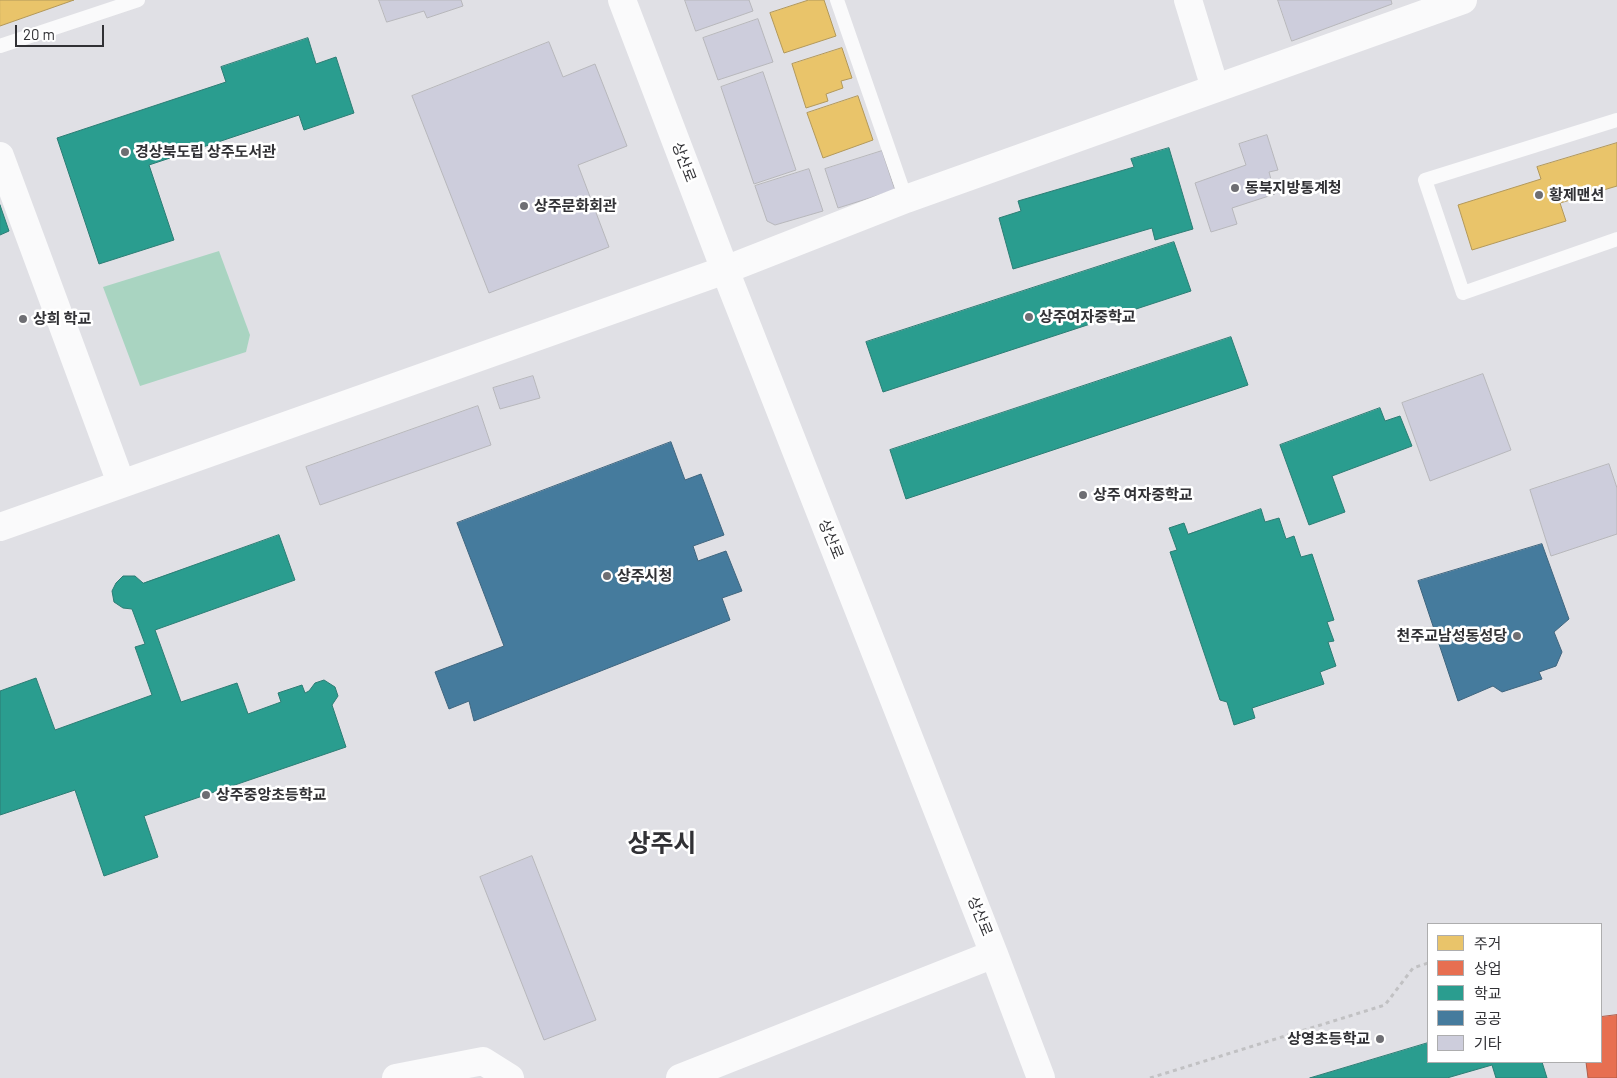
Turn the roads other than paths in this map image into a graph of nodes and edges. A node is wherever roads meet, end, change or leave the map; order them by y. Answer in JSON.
{"nodes":[{"id":1,"x":138,"y":0,"type":"edge"},
{"id":2,"x":622,"y":0,"type":"edge"},
{"id":3,"x":837,"y":0,"type":"edge"},
{"id":4,"x":1188,"y":0,"type":"edge"},
{"id":5,"x":1463,"y":0,"type":"edge"},
{"id":6,"x":0,"y":46,"type":"edge"},
{"id":7,"x":1216,"y":88,"type":"junction"},
{"id":8,"x":1617,"y":120,"type":"edge"},
{"id":9,"x":0,"y":156,"type":"edge"},
{"id":10,"x":906,"y":199,"type":"junction"},
{"id":11,"x":1617,"y":239,"type":"edge"},
{"id":12,"x":724,"y":270,"type":"junction"},
{"id":13,"x":121,"y":483,"type":"junction"},
{"id":14,"x":0,"y":527,"type":"edge"},
{"id":15,"x":994,"y":954,"type":"junction"},
{"id":16,"x":396,"y":1078,"type":"edge"},
{"id":17,"x":510,"y":1078,"type":"edge"},
{"id":18,"x":680,"y":1078,"type":"edge"},
{"id":19,"x":1042,"y":1078,"type":"edge"}],
"edges":[{"from":1,"to":6,"type":"lane"},
{"from":2,"to":12,"type":"street","name":"상산로"},
{"from":3,"to":10,"type":"lane"},
{"from":4,"to":7,"type":"street"},
{"from":5,"to":7,"type":"street"},
{"from":7,"to":10,"type":"street"},
{"from":8,"to":11,"type":"lane"},
{"from":9,"to":13,"type":"street"},
{"from":10,"to":12,"type":"street"},
{"from":12,"to":13,"type":"street"},
{"from":12,"to":15,"type":"street","name":"상산로"},
{"from":13,"to":14,"type":"street"},
{"from":15,"to":18,"type":"street"},
{"from":15,"to":19,"type":"street","name":"상산로"},
{"from":16,"to":17,"type":"street"}]}
